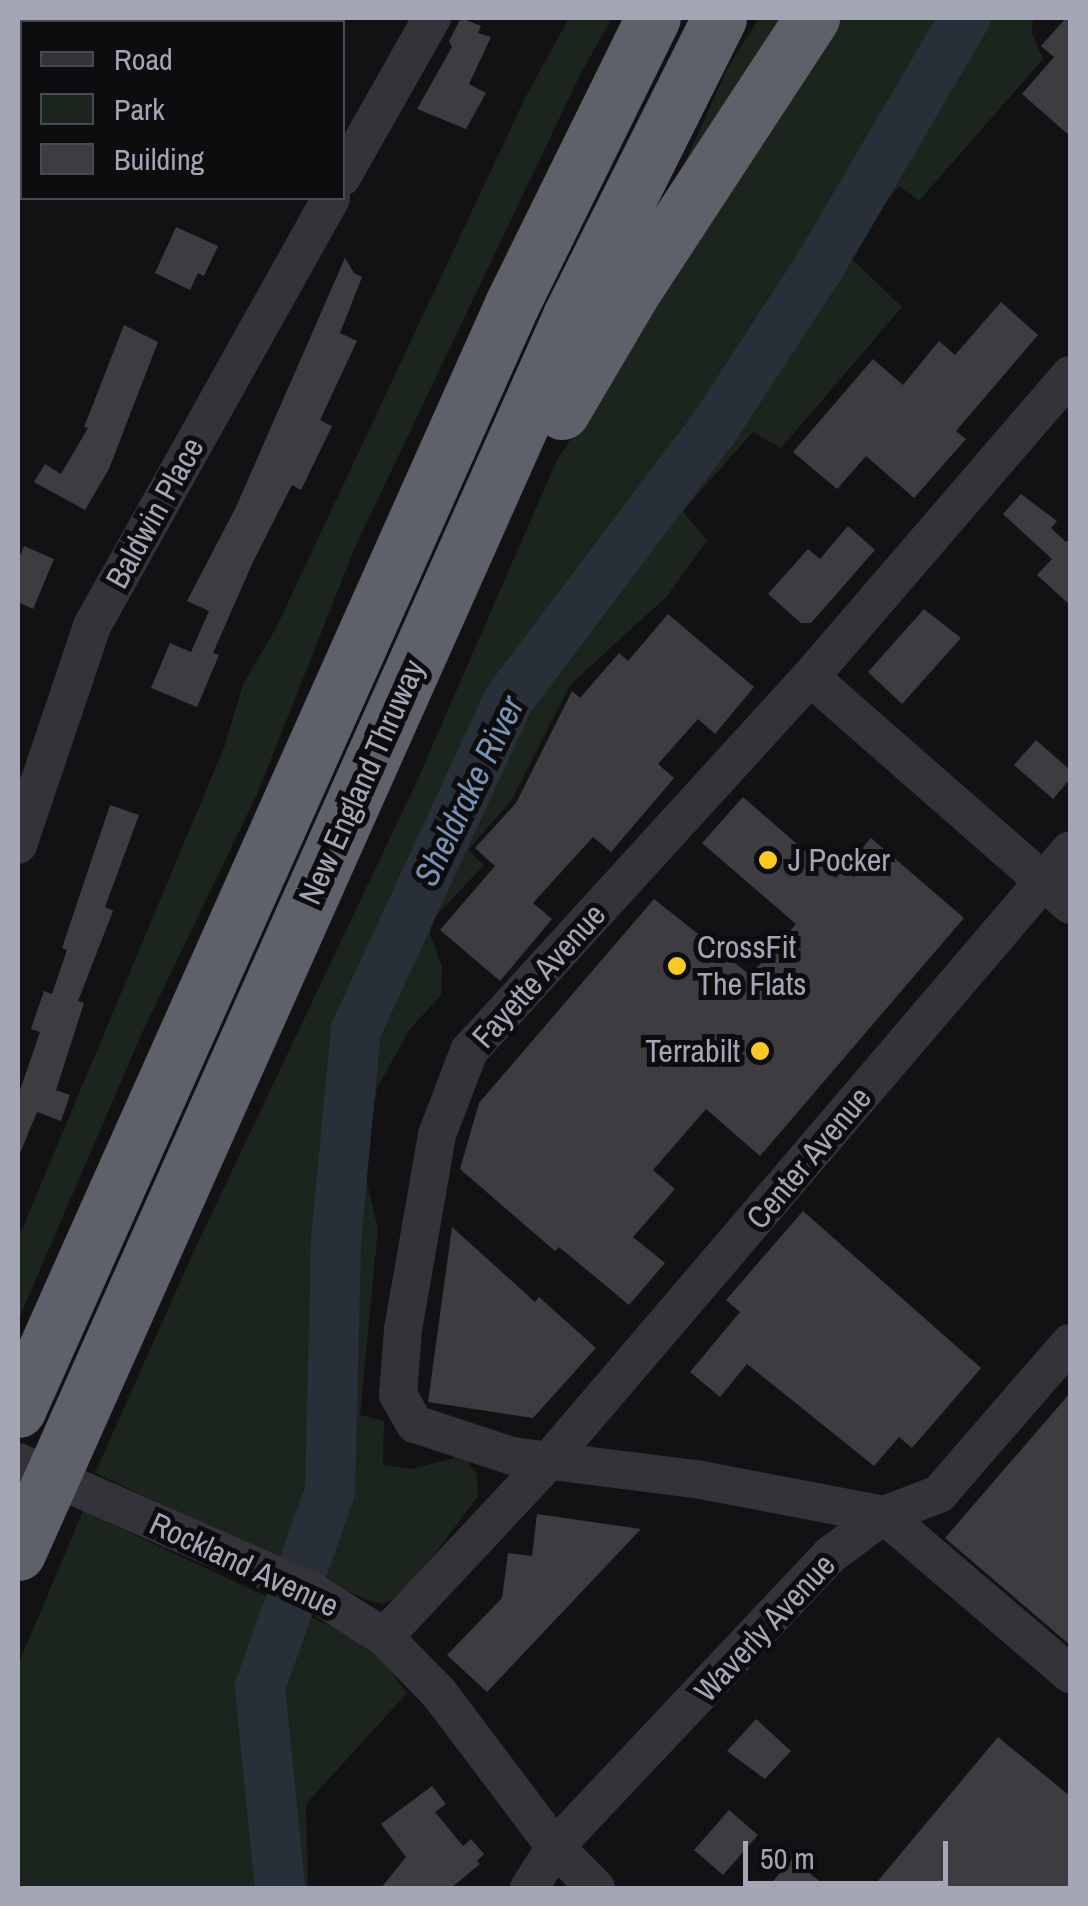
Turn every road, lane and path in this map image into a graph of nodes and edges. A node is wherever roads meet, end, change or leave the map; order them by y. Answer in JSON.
{"nodes":[{"id":1,"x":432,"y":18,"type":"edge"},
{"id":2,"x":654,"y":18,"type":"edge"},
{"id":3,"x":720,"y":18,"type":"edge"},
{"id":4,"x":812,"y":18,"type":"edge"},
{"id":5,"x":345,"y":172,"type":"edge"},
{"id":6,"x":330,"y":200,"type":"edge"},
{"id":7,"x":1070,"y":375,"type":"edge"},
{"id":8,"x":810,"y":677,"type":"junction"},
{"id":9,"x":374,"y":757,"type":"junction"},
{"id":10,"x":18,"y":845,"type":"edge"},
{"id":11,"x":1070,"y":850,"type":"edge"},
{"id":12,"x":1057,"y":893,"type":"edge"},
{"id":13,"x":1070,"y":1343,"type":"edge"},
{"id":14,"x":18,"y":1410,"type":"edge"},
{"id":15,"x":18,"y":1462,"type":"edge"},
{"id":16,"x":546,"y":1464,"type":"junction"},
{"id":17,"x":884,"y":1515,"type":"junction"},
{"id":18,"x":18,"y":1553,"type":"edge"},
{"id":19,"x":384,"y":1637,"type":"junction"},
{"id":20,"x":1070,"y":1674,"type":"edge"},
{"id":21,"x":555,"y":1847,"type":"junction"},
{"id":22,"x":529,"y":1888,"type":"edge"},
{"id":23,"x":596,"y":1888,"type":"edge"}],
"edges":[{"from":1,"to":5,"type":"street"},
{"from":2,"to":14,"type":"highway","name":"New England Thruway"},
{"from":3,"to":9,"type":"highway","name":"New England Thruway"},
{"from":4,"to":9,"type":"highway"},
{"from":6,"to":10,"type":"street","name":"Baldwin Place"},
{"from":7,"to":8,"type":"street","name":"Fayette Avenue"},
{"from":8,"to":12,"type":"street"},
{"from":8,"to":16,"type":"street","name":"Fayette Avenue"},
{"from":9,"to":18,"type":"highway","name":"New England Thruway"},
{"from":11,"to":12,"type":"street","name":"Center Avenue"},
{"from":12,"to":16,"type":"street","name":"Center Avenue"},
{"from":13,"to":17,"type":"street","name":"Waverly Avenue"},
{"from":15,"to":19,"type":"street","name":"Rockland Avenue"},
{"from":16,"to":17,"type":"street","name":"Fayette Avenue"},
{"from":16,"to":19,"type":"street"},
{"from":17,"to":20,"type":"street"},
{"from":17,"to":21,"type":"street","name":"Waverly Avenue"},
{"from":19,"to":21,"type":"street","name":"Rockland Avenue"},
{"from":21,"to":22,"type":"street","name":"Waverly Avenue"},
{"from":21,"to":23,"type":"street","name":"Rockland Avenue"}]}
